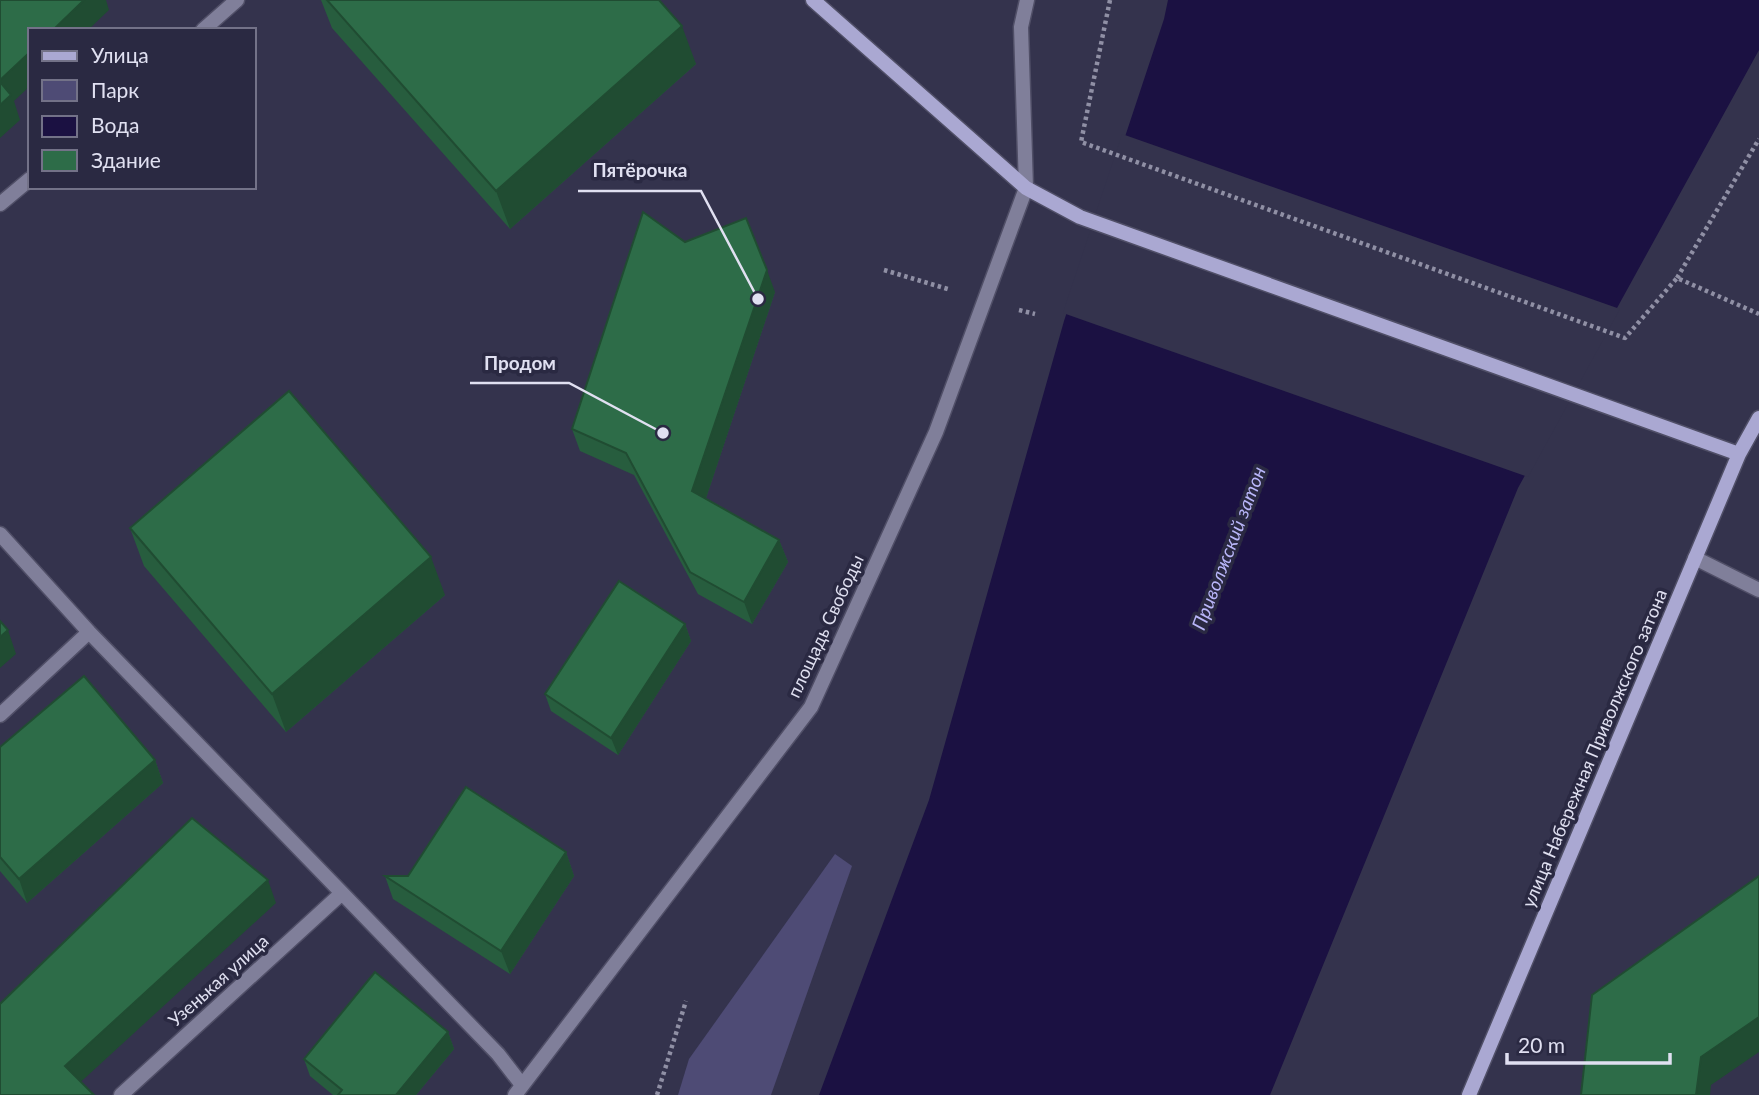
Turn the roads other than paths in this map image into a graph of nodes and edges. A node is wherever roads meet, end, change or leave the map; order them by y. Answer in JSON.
{"nodes":[{"id":1,"x":237,"y":0,"type":"edge"},
{"id":2,"x":813,"y":0,"type":"edge"},
{"id":3,"x":1027,"y":0,"type":"edge"},
{"id":4,"x":205,"y":28,"type":"edge"},
{"id":5,"x":28,"y":181,"type":"edge"},
{"id":6,"x":1026,"y":188,"type":"junction"},
{"id":7,"x":0,"y":204,"type":"edge"},
{"id":8,"x":1759,"y":418,"type":"edge"},
{"id":9,"x":1739,"y":454,"type":"junction"},
{"id":10,"x":0,"y":534,"type":"edge"},
{"id":11,"x":1695,"y":558,"type":"junction"},
{"id":12,"x":1759,"y":590,"type":"edge"},
{"id":13,"x":89,"y":632,"type":"junction"},
{"id":14,"x":0,"y":715,"type":"edge"},
{"id":15,"x":342,"y":894,"type":"junction"},
{"id":16,"x":519,"y":1090,"type":"edge"},
{"id":17,"x":121,"y":1095,"type":"edge"},
{"id":18,"x":1469,"y":1095,"type":"edge"}],
"edges":[{"from":1,"to":4,"type":"street"},
{"from":2,"to":6,"type":"main road"},
{"from":3,"to":6,"type":"street"},
{"from":5,"to":7,"type":"street"},
{"from":6,"to":9,"type":"main road"},
{"from":6,"to":16,"type":"street","name":"площадь Свободы"},
{"from":8,"to":9,"type":"main road","name":"улица Набережная Приволжского затона"},
{"from":9,"to":11,"type":"main road","name":"улица Набережная Приволжского затона"},
{"from":10,"to":13,"type":"street"},
{"from":11,"to":12,"type":"street"},
{"from":11,"to":18,"type":"main road","name":"улица Набережная Приволжского затона"},
{"from":13,"to":14,"type":"street"},
{"from":13,"to":15,"type":"street"},
{"from":15,"to":16,"type":"street"},
{"from":15,"to":17,"type":"street","name":"Узенькая улица"}]}
